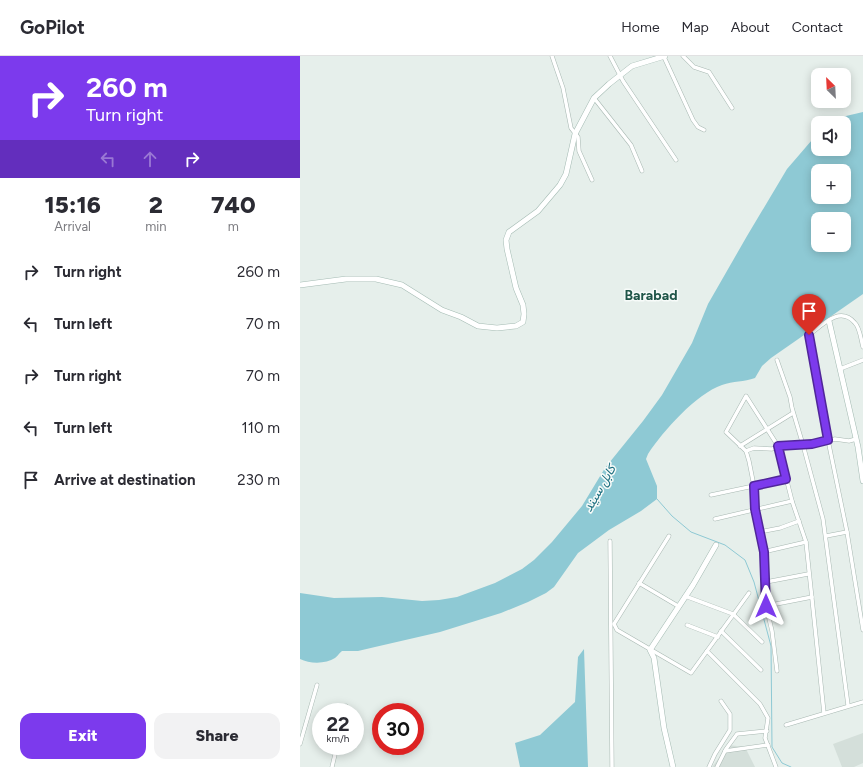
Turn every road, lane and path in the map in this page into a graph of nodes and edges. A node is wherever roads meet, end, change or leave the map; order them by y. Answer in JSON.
{"nodes":[{"id":1,"x":552,"y":56,"type":"edge"},
{"id":2,"x":610,"y":56,"type":"edge"},
{"id":3,"x":664,"y":56,"type":"edge"},
{"id":4,"x":683,"y":56,"type":"edge"},
{"id":5,"x":620,"y":75,"type":"junction"},
{"id":6,"x":594,"y":98,"type":"junction"},
{"id":7,"x":732,"y":108,"type":"dead end"},
{"id":8,"x":704,"y":130,"type":"dead end"},
{"id":9,"x":575,"y":134,"type":"junction"},
{"id":10,"x":676,"y":160,"type":"dead end"},
{"id":11,"x":642,"y":171,"type":"dead end"},
{"id":12,"x":592,"y":180,"type":"dead end"},
{"id":13,"x":300,"y":285,"type":"edge"},
{"id":14,"x":829,"y":321,"type":"junction"},
{"id":15,"x":863,"y":347,"type":"edge"},
{"id":16,"x":777,"y":360,"type":"dead end"},
{"id":17,"x":863,"y":360,"type":"edge"},
{"id":18,"x":840,"y":369,"type":"junction"},
{"id":19,"x":793,"y":413,"type":"junction"},
{"id":20,"x":767,"y":429,"type":"junction"},
{"id":21,"x":856,"y":439,"type":"junction"},
{"id":22,"x":828,"y":440,"type":"junction"},
{"id":23,"x":803,"y":445,"type":"junction"},
{"id":24,"x":740,"y":446,"type":"junction"},
{"id":25,"x":778,"y":446,"type":"junction"},
{"id":26,"x":861,"y":446,"type":"edge"},
{"id":27,"x":746,"y":451,"type":"junction"},
{"id":28,"x":786,"y":479,"type":"junction"},
{"id":29,"x":863,"y":479,"type":"edge"},
{"id":30,"x":754,"y":486,"type":"junction"},
{"id":31,"x":711,"y":495,"type":"dead end"},
{"id":32,"x":792,"y":501,"type":"junction"},
{"id":33,"x":755,"y":509,"type":"junction"},
{"id":34,"x":715,"y":519,"type":"dead end"},
{"id":35,"x":799,"y":521,"type":"junction"},
{"id":36,"x":759,"y":532,"type":"junction"},
{"id":37,"x":848,"y":532,"type":"junction"},
{"id":38,"x":669,"y":536,"type":"dead end"},
{"id":39,"x":826,"y":536,"type":"junction"},
{"id":40,"x":610,"y":541,"type":"dead end"},
{"id":41,"x":806,"y":542,"type":"junction"},
{"id":42,"x":716,"y":545,"type":"dead end"},
{"id":43,"x":764,"y":552,"type":"junction"},
{"id":44,"x":808,"y":574,"type":"junction"},
{"id":45,"x":766,"y":582,"type":"junction"},
{"id":46,"x":639,"y":583,"type":"junction"},
{"id":47,"x":748,"y":592,"type":"dead end"},
{"id":48,"x":685,"y":596,"type":"junction"},
{"id":49,"x":812,"y":597,"type":"junction"},
{"id":50,"x":678,"y":606,"type":"junction"},
{"id":51,"x":766,"y":606,"type":"junction"},
{"id":52,"x":733,"y":614,"type":"junction"},
{"id":53,"x":687,"y":625,"type":"dead end"},
{"id":54,"x":863,"y":630,"type":"edge"},
{"id":55,"x":721,"y":631,"type":"junction"},
{"id":56,"x":718,"y":637,"type":"junction"},
{"id":57,"x":762,"y":642,"type":"dead end"},
{"id":58,"x":650,"y":650,"type":"junction"},
{"id":59,"x":707,"y":651,"type":"junction"},
{"id":60,"x":761,"y":670,"type":"dead end"},
{"id":61,"x":778,"y":671,"type":"dead end"},
{"id":62,"x":317,"y":684,"type":"dead end"},
{"id":63,"x":721,"y":700,"type":"dead end"},
{"id":64,"x":863,"y":702,"type":"edge"},
{"id":65,"x":848,"y":705,"type":"junction"},
{"id":66,"x":824,"y":713,"type":"junction"},
{"id":67,"x":786,"y":725,"type":"dead end"},
{"id":68,"x":768,"y":731,"type":"junction"},
{"id":69,"x":300,"y":744,"type":"edge"},
{"id":70,"x":768,"y":745,"type":"junction"},
{"id":71,"x":725,"y":751,"type":"junction"},
{"id":72,"x":335,"y":755,"type":"edge"},
{"id":73,"x":332,"y":767,"type":"edge"},
{"id":74,"x":612,"y":767,"type":"edge"},
{"id":75,"x":673,"y":767,"type":"edge"},
{"id":76,"x":709,"y":767,"type":"edge"},
{"id":77,"x":717,"y":767,"type":"edge"},
{"id":78,"x":776,"y":767,"type":"edge"}],
"edges":[{"from":1,"to":9,"type":"street"},
{"from":2,"to":5,"type":"street"},
{"from":3,"to":5,"type":"street"},
{"from":3,"to":8,"type":"street"},
{"from":4,"to":7,"type":"street"},
{"from":5,"to":6,"type":"street"},
{"from":5,"to":10,"type":"street"},
{"from":6,"to":9,"type":"street"},
{"from":6,"to":11,"type":"street"},
{"from":9,"to":12,"type":"street"},
{"from":9,"to":13,"type":"street"},
{"from":14,"to":15,"type":"street"},
{"from":14,"to":18,"type":"street"},
{"from":14,"to":22,"type":"street"},
{"from":16,"to":19,"type":"street"},
{"from":17,"to":18,"type":"street"},
{"from":18,"to":21,"type":"street"},
{"from":19,"to":20,"type":"street"},
{"from":19,"to":23,"type":"street"},
{"from":20,"to":24,"type":"street"},
{"from":20,"to":24,"type":"street"},
{"from":20,"to":25,"type":"street"},
{"from":21,"to":22,"type":"street"},
{"from":21,"to":26,"type":"street"},
{"from":22,"to":23,"type":"street"},
{"from":22,"to":37,"type":"street"},
{"from":23,"to":25,"type":"street"},
{"from":23,"to":39,"type":"street"},
{"from":24,"to":27,"type":"street"},
{"from":25,"to":27,"type":"street"},
{"from":25,"to":28,"type":"street"},
{"from":26,"to":29,"type":"street"},
{"from":27,"to":30,"type":"street"},
{"from":28,"to":30,"type":"street"},
{"from":28,"to":32,"type":"street"},
{"from":30,"to":31,"type":"street"},
{"from":30,"to":33,"type":"street"},
{"from":32,"to":33,"type":"street"},
{"from":32,"to":35,"type":"street"},
{"from":33,"to":34,"type":"street"},
{"from":33,"to":36,"type":"street"},
{"from":35,"to":36,"type":"street"},
{"from":35,"to":41,"type":"street"},
{"from":36,"to":43,"type":"street"},
{"from":37,"to":39,"type":"street"},
{"from":37,"to":54,"type":"street"},
{"from":38,"to":46,"type":"street"},
{"from":39,"to":65,"type":"street"},
{"from":40,"to":74,"type":"street"},
{"from":41,"to":43,"type":"street"},
{"from":41,"to":44,"type":"street"},
{"from":42,"to":48,"type":"street"},
{"from":43,"to":45,"type":"street"},
{"from":44,"to":45,"type":"street"},
{"from":44,"to":49,"type":"street"},
{"from":45,"to":51,"type":"street"},
{"from":46,"to":50,"type":"street"},
{"from":46,"to":58,"type":"street"},
{"from":47,"to":52,"type":"street"},
{"from":48,"to":50,"type":"street"},
{"from":48,"to":52,"type":"street"},
{"from":49,"to":51,"type":"street"},
{"from":49,"to":66,"type":"street"},
{"from":50,"to":58,"type":"street"},
{"from":51,"to":61,"type":"street"},
{"from":52,"to":55,"type":"street"},
{"from":52,"to":57,"type":"street"},
{"from":53,"to":56,"type":"street"},
{"from":55,"to":56,"type":"street"},
{"from":55,"to":60,"type":"street"},
{"from":56,"to":59,"type":"street"},
{"from":58,"to":59,"type":"street"},
{"from":58,"to":75,"type":"street"},
{"from":59,"to":68,"type":"street"},
{"from":62,"to":69,"type":"street"},
{"from":63,"to":76,"type":"street"},
{"from":64,"to":65,"type":"street"},
{"from":65,"to":66,"type":"street"},
{"from":66,"to":67,"type":"street"},
{"from":68,"to":70,"type":"street"},
{"from":68,"to":71,"type":"street"},
{"from":70,"to":71,"type":"street"},
{"from":70,"to":78,"type":"street"},
{"from":71,"to":77,"type":"street"},
{"from":72,"to":73,"type":"street"}]}
